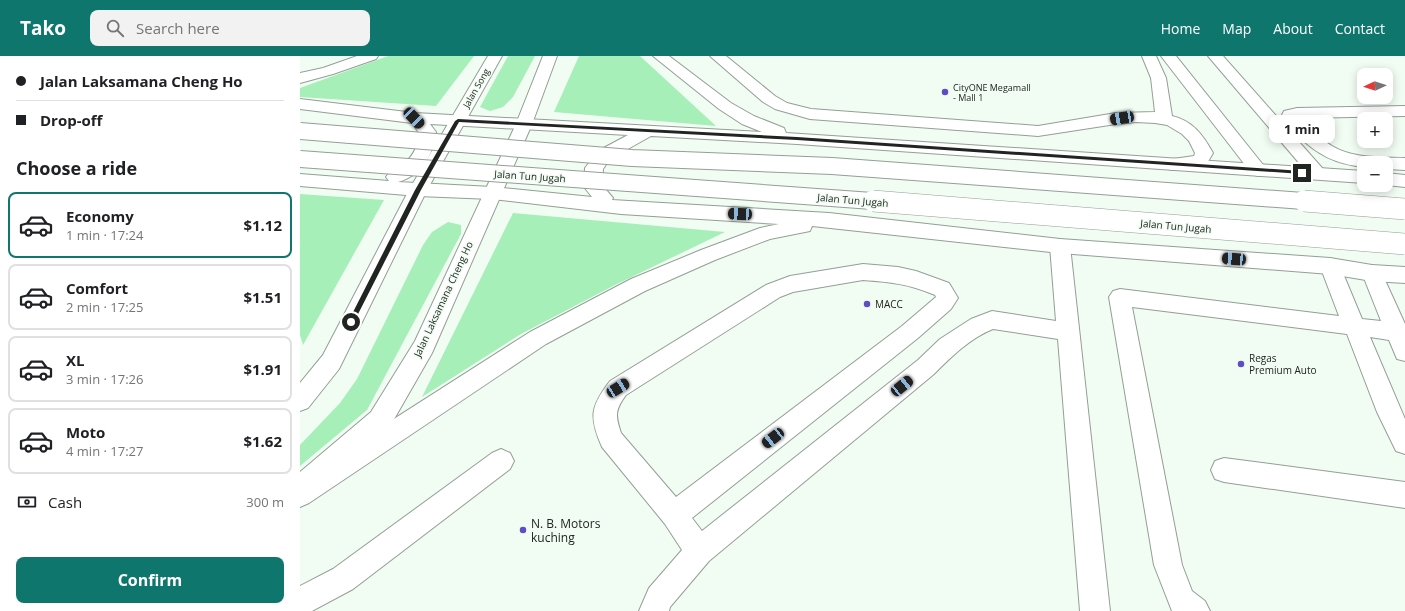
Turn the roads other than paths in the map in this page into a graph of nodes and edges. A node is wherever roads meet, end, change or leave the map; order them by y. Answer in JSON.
{"nodes":[{"id":1,"x":371,"y":56,"type":"edge"},
{"id":2,"x":495,"y":56,"type":"edge"},
{"id":3,"x":550,"y":56,"type":"edge"},
{"id":4,"x":660,"y":56,"type":"edge"},
{"id":5,"x":717,"y":56,"type":"edge"},
{"id":6,"x":1149,"y":56,"type":"edge"},
{"id":7,"x":1168,"y":56,"type":"edge"},
{"id":8,"x":1215,"y":56,"type":"edge"},
{"id":9,"x":300,"y":78,"type":"edge"},
{"id":10,"x":300,"y":104,"type":"edge"},
{"id":11,"x":1405,"y":111,"type":"edge"},
{"id":12,"x":414,"y":118,"type":"junction"},
{"id":13,"x":1164,"y":118,"type":"junction"},
{"id":14,"x":458,"y":121,"type":"junction"},
{"id":15,"x":524,"y":124,"type":"junction"},
{"id":16,"x":300,"y":131,"type":"edge"},
{"id":17,"x":648,"y":132,"type":"junction"},
{"id":18,"x":797,"y":139,"type":"junction"},
{"id":19,"x":300,"y":159,"type":"edge"},
{"id":20,"x":1357,"y":160,"type":"edge"},
{"id":21,"x":1393,"y":163,"type":"edge"},
{"id":22,"x":1172,"y":164,"type":"junction"},
{"id":23,"x":1405,"y":164,"type":"edge"},
{"id":24,"x":1258,"y":170,"type":"junction"},
{"id":25,"x":1317,"y":174,"type":"junction"},
{"id":26,"x":1357,"y":177,"type":"edge"},
{"id":27,"x":300,"y":180,"type":"edge"},
{"id":28,"x":1393,"y":180,"type":"edge"},
{"id":29,"x":1405,"y":181,"type":"edge"},
{"id":30,"x":365,"y":185,"type":"junction"},
{"id":31,"x":418,"y":190,"type":"junction"},
{"id":32,"x":492,"y":193,"type":"junction"},
{"id":33,"x":621,"y":207,"type":"junction"},
{"id":34,"x":1405,"y":209,"type":"edge"},
{"id":35,"x":829,"y":220,"type":"junction"},
{"id":36,"x":1405,"y":244,"type":"edge"},
{"id":37,"x":1060,"y":246,"type":"junction"},
{"id":38,"x":1330,"y":266,"type":"junction"},
{"id":39,"x":1372,"y":273,"type":"junction"},
{"id":40,"x":1405,"y":275,"type":"edge"},
{"id":41,"x":1356,"y":328,"type":"junction"},
{"id":42,"x":1068,"y":332,"type":"junction"},
{"id":43,"x":1402,"y":339,"type":"edge"},
{"id":44,"x":300,"y":401,"type":"edge"},
{"id":45,"x":1397,"y":413,"type":"edge"},
{"id":46,"x":1405,"y":443,"type":"edge"},
{"id":47,"x":501,"y":460,"type":"dead end"},
{"id":48,"x":1224,"y":470,"type":"dead end"},
{"id":49,"x":300,"y":488,"type":"edge"},
{"id":50,"x":300,"y":494,"type":"edge"},
{"id":51,"x":1405,"y":495,"type":"edge"},
{"id":52,"x":674,"y":515,"type":"junction"},
{"id":53,"x":699,"y":551,"type":"junction"},
{"id":54,"x":300,"y":602,"type":"edge"},
{"id":55,"x":654,"y":611,"type":"edge"},
{"id":56,"x":1096,"y":611,"type":"edge"},
{"id":57,"x":1196,"y":611,"type":"edge"}],
"edges":[{"from":1,"to":9,"type":"main road"},
{"from":2,"to":14,"type":"main road","name":"Jalan Song"},
{"from":3,"to":15,"type":"main road"},
{"from":4,"to":18,"type":"main road"},
{"from":5,"to":13,"type":"main road"},
{"from":6,"to":13,"type":"main road"},
{"from":7,"to":24,"type":"main road"},
{"from":8,"to":25,"type":"main road"},
{"from":10,"to":12,"type":"main road"},
{"from":11,"to":20,"type":"main road"},
{"from":12,"to":14,"type":"main road"},
{"from":12,"to":30,"type":"main road"},
{"from":13,"to":22,"type":"main road"},
{"from":14,"to":15,"type":"main road"},
{"from":14,"to":31,"type":"main road"},
{"from":15,"to":17,"type":"main road"},
{"from":15,"to":32,"type":"main road","name":"Jalan Laksamana Cheng Ho"},
{"from":16,"to":34,"type":"main road","bridge":true},
{"from":17,"to":18,"type":"main road"},
{"from":17,"to":33,"type":"main road"},
{"from":18,"to":22,"type":"main road"},
{"from":19,"to":36,"type":"main road","name":"Jalan Tun Jugah","bridge":true},
{"from":21,"to":23,"type":"main road"},
{"from":22,"to":24,"type":"main road"},
{"from":24,"to":25,"type":"main road"},
{"from":25,"to":26,"type":"main road"},
{"from":27,"to":30,"type":"main road","name":"Jalan Tun Jugah"},
{"from":28,"to":29,"type":"main road"},
{"from":30,"to":31,"type":"main road","name":"Jalan Tun Jugah"},
{"from":31,"to":32,"type":"main road","name":"Jalan Tun Jugah"},
{"from":31,"to":44,"type":"main road"},
{"from":32,"to":33,"type":"main road","name":"Jalan Tun Jugah"},
{"from":32,"to":49,"type":"main road","name":"Jalan Laksamana Cheng Ho"},
{"from":33,"to":35,"type":"main road","name":"Jalan Tun Jugah"},
{"from":35,"to":37,"type":"main road","name":"Jalan Tun Jugah"},
{"from":35,"to":50,"type":"main road"},
{"from":37,"to":38,"type":"main road","name":"Jalan Tun Jugah"},
{"from":37,"to":42,"type":"main road"},
{"from":38,"to":39,"type":"main road","name":"Jalan Tun Jugah"},
{"from":38,"to":41,"type":"main road"},
{"from":39,"to":40,"type":"main road","name":"Jalan Tun Jugah"},
{"from":39,"to":43,"type":"main road"},
{"from":41,"to":43,"type":"main road"},
{"from":41,"to":45,"type":"main road"},
{"from":41,"to":57,"type":"main road"},
{"from":42,"to":53,"type":"main road"},
{"from":42,"to":56,"type":"main road"},
{"from":45,"to":46,"type":"main road"},
{"from":47,"to":54,"type":"main road"},
{"from":48,"to":51,"type":"main road"},
{"from":52,"to":52,"type":"main road"},
{"from":52,"to":53,"type":"main road"},
{"from":53,"to":55,"type":"main road"}]}
